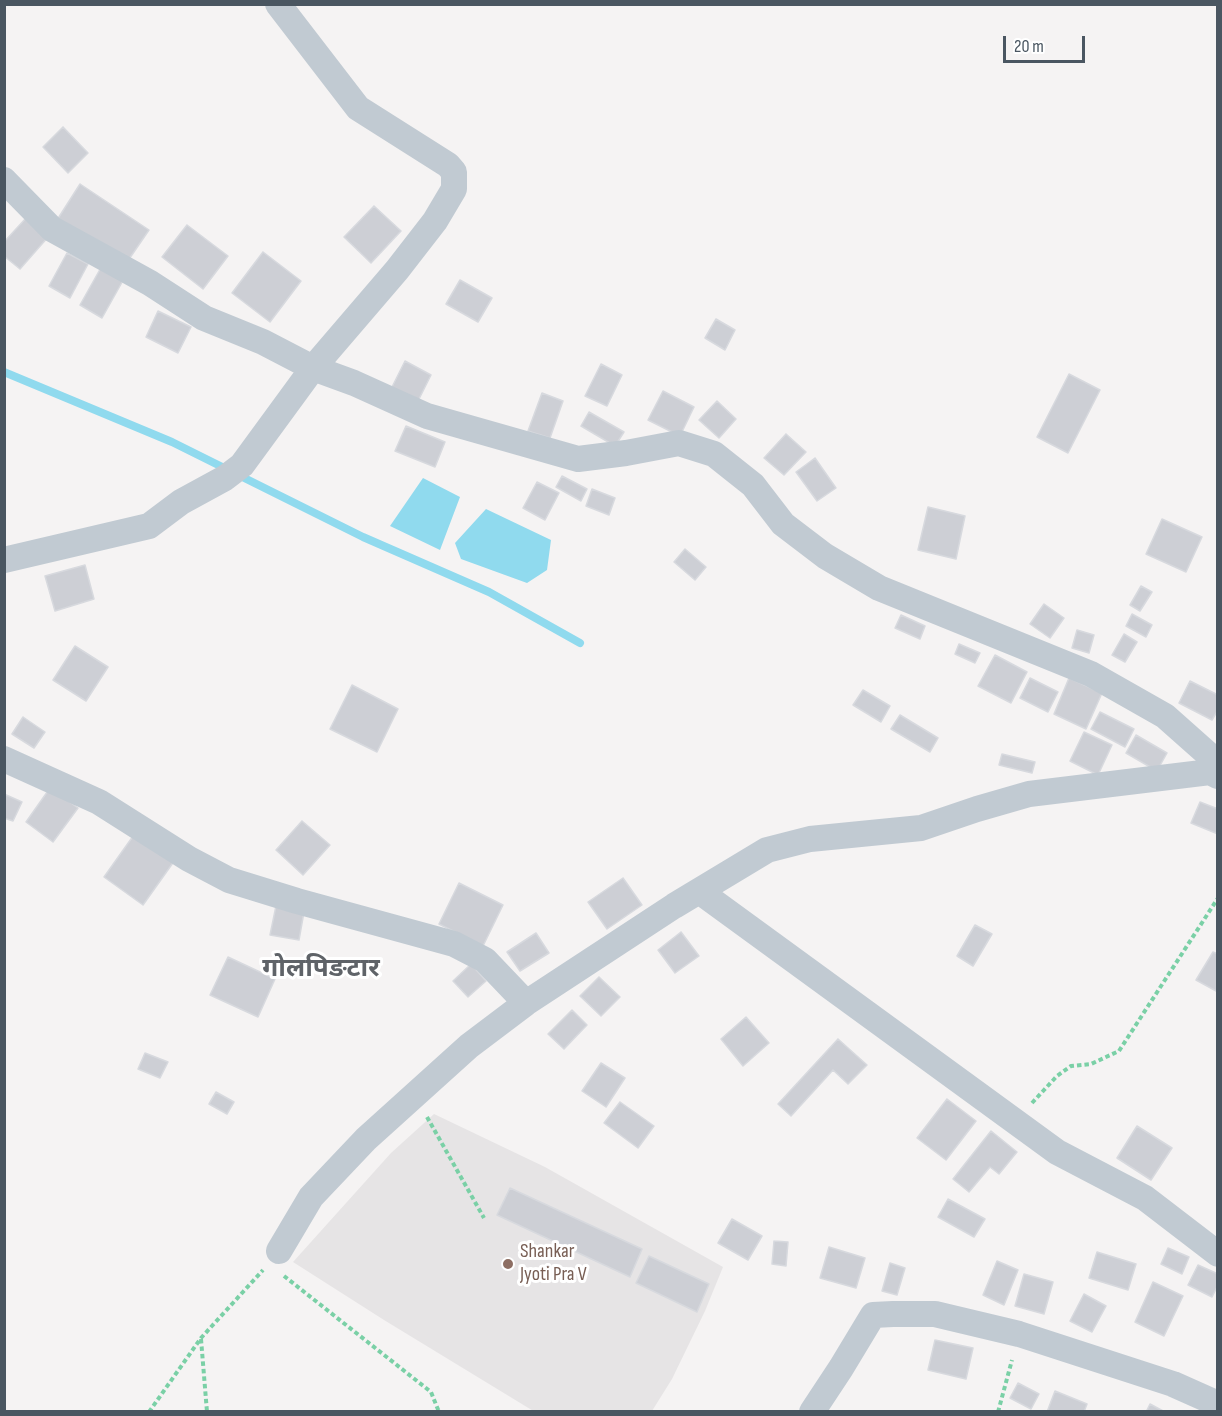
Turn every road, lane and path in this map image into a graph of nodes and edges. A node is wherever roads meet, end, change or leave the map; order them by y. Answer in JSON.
{"nodes":[{"id":1,"x":278,"y":4,"type":"edge"},
{"id":2,"x":4,"y":180,"type":"edge"},
{"id":3,"x":313,"y":368,"type":"junction"},
{"id":4,"x":5,"y":559,"type":"edge"},
{"id":5,"x":4,"y":759,"type":"edge"},
{"id":6,"x":1218,"y":763,"type":"edge"},
{"id":7,"x":1218,"y":776,"type":"edge"},
{"id":8,"x":699,"y":891,"type":"junction"},
{"id":9,"x":1218,"y":898,"type":"edge"},
{"id":10,"x":526,"y":1003,"type":"junction"},
{"id":11,"x":410,"y":1100,"type":"junction"},
{"id":12,"x":1014,"y":1120,"type":"junction"},
{"id":13,"x":484,"y":1218,"type":"dead end"},
{"id":14,"x":279,"y":1251,"type":"junction"},
{"id":15,"x":1218,"y":1254,"type":"edge"},
{"id":16,"x":1019,"y":1334,"type":"junction"},
{"id":17,"x":201,"y":1338,"type":"junction"},
{"id":18,"x":1218,"y":1404,"type":"edge"},
{"id":19,"x":149,"y":1412,"type":"edge"},
{"id":20,"x":207,"y":1412,"type":"edge"},
{"id":21,"x":439,"y":1412,"type":"edge"},
{"id":22,"x":812,"y":1412,"type":"edge"},
{"id":23,"x":998,"y":1412,"type":"edge"}],
"edges":[{"from":1,"to":3,"type":"street"},
{"from":2,"to":3,"type":"street"},
{"from":3,"to":4,"type":"street"},
{"from":3,"to":6,"type":"street"},
{"from":5,"to":10,"type":"street"},
{"from":7,"to":8,"type":"street"},
{"from":8,"to":10,"type":"street"},
{"from":8,"to":12,"type":"street"},
{"from":9,"to":12,"type":"path"},
{"from":10,"to":11,"type":"street"},
{"from":11,"to":13,"type":"path"},
{"from":11,"to":14,"type":"street"},
{"from":12,"to":15,"type":"street"},
{"from":14,"to":17,"type":"path"},
{"from":14,"to":21,"type":"path"},
{"from":16,"to":18,"type":"street"},
{"from":16,"to":22,"type":"street"},
{"from":16,"to":23,"type":"path"},
{"from":17,"to":19,"type":"path"},
{"from":17,"to":20,"type":"path"}]}
